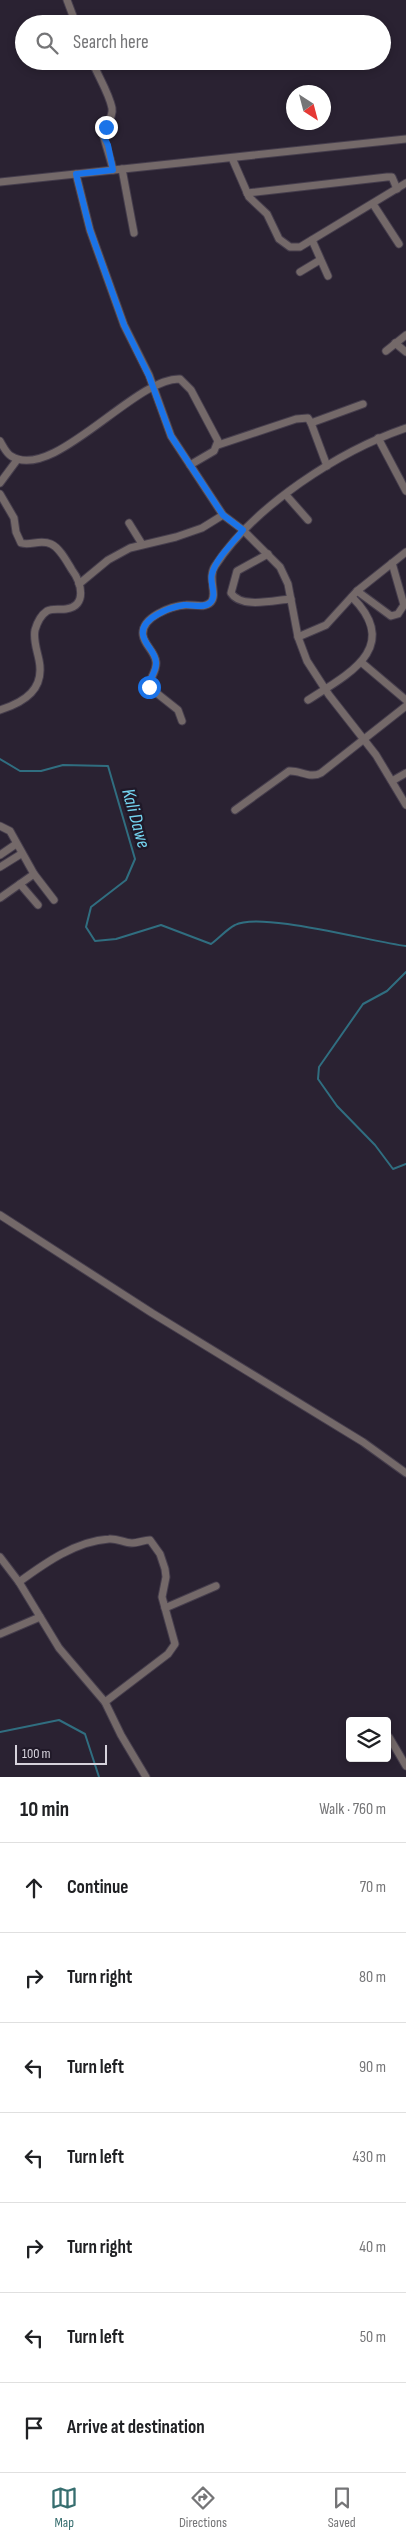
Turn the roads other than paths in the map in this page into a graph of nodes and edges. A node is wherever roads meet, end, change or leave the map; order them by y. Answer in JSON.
{"nodes":[{"id":1,"x":67,"y":0,"type":"edge"},
{"id":2,"x":73,"y":15,"type":"edge"},
{"id":3,"x":96,"y":70,"type":"edge"},
{"id":4,"x":406,"y":139,"type":"edge"},
{"id":5,"x":232,"y":158,"type":"junction"},
{"id":6,"x":122,"y":169,"type":"junction"},
{"id":7,"x":113,"y":170,"type":"junction"},
{"id":8,"x":76,"y":174,"type":"junction"},
{"id":9,"x":0,"y":182,"type":"edge"},
{"id":10,"x":406,"y":183,"type":"edge"},
{"id":11,"x":397,"y":189,"type":"junction"},
{"id":12,"x":248,"y":193,"type":"junction"},
{"id":13,"x":373,"y":204,"type":"junction"},
{"id":14,"x":134,"y":233,"type":"dead end"},
{"id":15,"x":312,"y":240,"type":"junction"},
{"id":16,"x":399,"y":244,"type":"dead end"},
{"id":17,"x":320,"y":260,"type":"junction"},
{"id":18,"x":300,"y":272,"type":"dead end"},
{"id":19,"x":328,"y":276,"type":"dead end"},
{"id":20,"x":406,"y":336,"type":"edge"},
{"id":21,"x":395,"y":343,"type":"junction"},
{"id":22,"x":386,"y":351,"type":"dead end"},
{"id":23,"x":406,"y":352,"type":"edge"},
{"id":24,"x":154,"y":387,"type":"junction"},
{"id":25,"x":363,"y":404,"type":"dead end"},
{"id":26,"x":311,"y":423,"type":"junction"},
{"id":27,"x":406,"y":428,"type":"edge"},
{"id":28,"x":378,"y":438,"type":"junction"},
{"id":29,"x":0,"y":441,"type":"edge"},
{"id":30,"x":218,"y":445,"type":"junction"},
{"id":31,"x":17,"y":460,"type":"junction"},
{"id":32,"x":190,"y":466,"type":"junction"},
{"id":33,"x":327,"y":466,"type":"junction"},
{"id":34,"x":0,"y":484,"type":"edge"},
{"id":35,"x":406,"y":491,"type":"edge"},
{"id":36,"x":0,"y":494,"type":"edge"},
{"id":37,"x":286,"y":495,"type":"junction"},
{"id":38,"x":223,"y":515,"type":"junction"},
{"id":39,"x":308,"y":520,"type":"dead end"},
{"id":40,"x":129,"y":523,"type":"dead end"},
{"id":41,"x":243,"y":530,"type":"junction"},
{"id":42,"x":142,"y":544,"type":"junction"},
{"id":43,"x":406,"y":552,"type":"edge"},
{"id":44,"x":268,"y":554,"type":"junction"},
{"id":45,"x":392,"y":563,"type":"junction"},
{"id":46,"x":79,"y":584,"type":"junction"},
{"id":47,"x":354,"y":594,"type":"junction"},
{"id":48,"x":291,"y":599,"type":"junction"},
{"id":49,"x":298,"y":637,"type":"junction"},
{"id":50,"x":361,"y":662,"type":"junction"},
{"id":51,"x":325,"y":689,"type":"junction"},
{"id":52,"x":308,"y":700,"type":"dead end"},
{"id":53,"x":406,"y":700,"type":"edge"},
{"id":54,"x":406,"y":706,"type":"edge"},
{"id":55,"x":0,"y":710,"type":"edge"},
{"id":56,"x":182,"y":721,"type":"dead end"},
{"id":57,"x":363,"y":739,"type":"junction"},
{"id":58,"x":406,"y":774,"type":"edge"},
{"id":59,"x":392,"y":781,"type":"junction"},
{"id":60,"x":406,"y":805,"type":"edge"},
{"id":61,"x":235,"y":810,"type":"dead end"},
{"id":62,"x":0,"y":826,"type":"edge"},
{"id":63,"x":16,"y":844,"type":"junction"},
{"id":64,"x":21,"y":854,"type":"junction"},
{"id":65,"x":0,"y":855,"type":"edge"},
{"id":66,"x":0,"y":867,"type":"edge"},
{"id":67,"x":34,"y":874,"type":"junction"},
{"id":68,"x":20,"y":884,"type":"junction"},
{"id":69,"x":0,"y":898,"type":"edge"},
{"id":70,"x":54,"y":900,"type":"dead end"},
{"id":71,"x":38,"y":906,"type":"dead end"},
{"id":72,"x":0,"y":1215,"type":"edge"},
{"id":73,"x":406,"y":1473,"type":"edge"},
{"id":74,"x":0,"y":1557,"type":"edge"},
{"id":75,"x":20,"y":1582,"type":"junction"},
{"id":76,"x":216,"y":1586,"type":"dead end"},
{"id":77,"x":165,"y":1608,"type":"junction"},
{"id":78,"x":40,"y":1617,"type":"junction"},
{"id":79,"x":0,"y":1634,"type":"edge"},
{"id":80,"x":105,"y":1702,"type":"junction"},
{"id":81,"x":391,"y":1740,"type":"edge"},
{"id":82,"x":406,"y":1766,"type":"edge"},
{"id":83,"x":146,"y":1777,"type":"edge"}],
"edges":[{"from":1,"to":2,"type":"street"},
{"from":3,"to":7,"type":"street"},
{"from":4,"to":5,"type":"street"},
{"from":5,"to":6,"type":"street"},
{"from":5,"to":12,"type":"street"},
{"from":6,"to":7,"type":"street"},
{"from":6,"to":14,"type":"street"},
{"from":7,"to":8,"type":"street"},
{"from":8,"to":9,"type":"street"},
{"from":8,"to":24,"type":"street"},
{"from":10,"to":11,"type":"street"},
{"from":11,"to":12,"type":"street"},
{"from":11,"to":13,"type":"street"},
{"from":12,"to":15,"type":"street"},
{"from":13,"to":15,"type":"street"},
{"from":13,"to":16,"type":"street"},
{"from":15,"to":17,"type":"street"},
{"from":17,"to":18,"type":"street"},
{"from":17,"to":19,"type":"street"},
{"from":20,"to":21,"type":"street"},
{"from":21,"to":22,"type":"street"},
{"from":21,"to":23,"type":"street"},
{"from":24,"to":30,"type":"street"},
{"from":24,"to":31,"type":"street"},
{"from":24,"to":32,"type":"street"},
{"from":25,"to":26,"type":"street"},
{"from":26,"to":30,"type":"street"},
{"from":26,"to":33,"type":"street"},
{"from":27,"to":28,"type":"street"},
{"from":28,"to":33,"type":"street"},
{"from":28,"to":35,"type":"street"},
{"from":29,"to":31,"type":"street"},
{"from":30,"to":32,"type":"street"},
{"from":31,"to":34,"type":"street"},
{"from":32,"to":38,"type":"street"},
{"from":33,"to":37,"type":"street"},
{"from":36,"to":46,"type":"street"},
{"from":37,"to":39,"type":"street"},
{"from":37,"to":41,"type":"street"},
{"from":38,"to":41,"type":"street"},
{"from":38,"to":42,"type":"street"},
{"from":40,"to":42,"type":"street"},
{"from":41,"to":44,"type":"street"},
{"from":41,"to":56,"type":"street"},
{"from":42,"to":46,"type":"street"},
{"from":43,"to":45,"type":"street"},
{"from":44,"to":48,"type":"street"},
{"from":44,"to":48,"type":"street"},
{"from":45,"to":47,"type":"street"},
{"from":45,"to":47,"type":"street"},
{"from":46,"to":55,"type":"street"},
{"from":47,"to":49,"type":"street"},
{"from":47,"to":50,"type":"street"},
{"from":48,"to":49,"type":"street"},
{"from":49,"to":51,"type":"street"},
{"from":50,"to":51,"type":"street"},
{"from":50,"to":53,"type":"street"},
{"from":51,"to":52,"type":"street"},
{"from":51,"to":57,"type":"street"},
{"from":54,"to":57,"type":"street"},
{"from":57,"to":59,"type":"street"},
{"from":57,"to":61,"type":"street"},
{"from":58,"to":59,"type":"street"},
{"from":59,"to":60,"type":"street"},
{"from":62,"to":63,"type":"street"},
{"from":63,"to":64,"type":"street"},
{"from":63,"to":65,"type":"street"},
{"from":64,"to":66,"type":"street"},
{"from":64,"to":67,"type":"street"},
{"from":67,"to":68,"type":"street"},
{"from":67,"to":70,"type":"street"},
{"from":68,"to":69,"type":"street"},
{"from":68,"to":71,"type":"street"},
{"from":72,"to":73,"type":"street"},
{"from":74,"to":75,"type":"street"},
{"from":75,"to":77,"type":"street"},
{"from":75,"to":78,"type":"street"},
{"from":76,"to":77,"type":"street"},
{"from":77,"to":80,"type":"street"},
{"from":78,"to":79,"type":"street"},
{"from":78,"to":80,"type":"street"},
{"from":80,"to":83,"type":"street"},
{"from":81,"to":82,"type":"street"}]}
